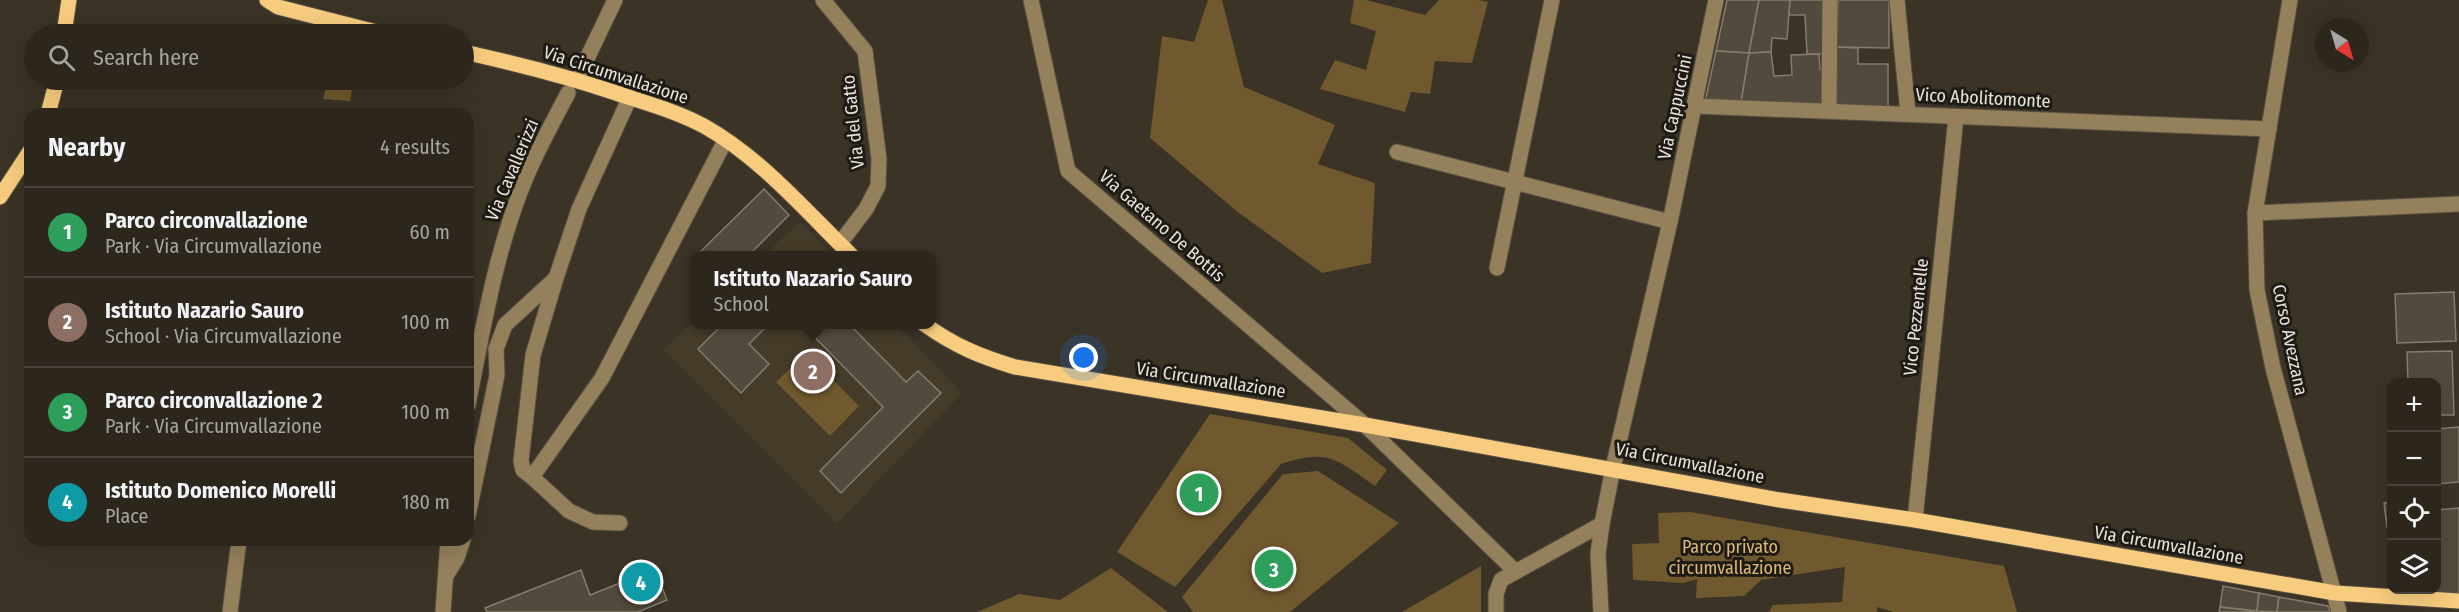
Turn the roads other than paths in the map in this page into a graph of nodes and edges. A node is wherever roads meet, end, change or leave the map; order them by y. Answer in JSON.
{"nodes":[{"id":1,"x":69,"y":0,"type":"edge"},
{"id":2,"x":267,"y":0,"type":"edge"},
{"id":3,"x":615,"y":0,"type":"edge"},
{"id":4,"x":823,"y":0,"type":"edge"},
{"id":5,"x":1031,"y":0,"type":"edge"},
{"id":6,"x":1552,"y":0,"type":"edge"},
{"id":7,"x":1716,"y":0,"type":"edge"},
{"id":8,"x":1830,"y":0,"type":"edge"},
{"id":9,"x":1897,"y":0,"type":"edge"},
{"id":10,"x":2290,"y":0,"type":"edge"},
{"id":11,"x":65,"y":24,"type":"edge"},
{"id":12,"x":346,"y":24,"type":"edge"},
{"id":13,"x":474,"y":54,"type":"edge"},
{"id":14,"x":581,"y":71,"type":"dead end"},
{"id":15,"x":54,"y":90,"type":"edge"},
{"id":16,"x":568,"y":93,"type":"dead end"},
{"id":17,"x":630,"y":97,"type":"junction"},
{"id":18,"x":1695,"y":106,"type":"junction"},
{"id":19,"x":50,"y":108,"type":"edge"},
{"id":20,"x":1829,"y":111,"type":"junction"},
{"id":21,"x":1908,"y":113,"type":"junction"},
{"id":22,"x":1956,"y":117,"type":"junction"},
{"id":23,"x":2269,"y":129,"type":"junction"},
{"id":24,"x":725,"y":141,"type":"junction"},
{"id":25,"x":1397,"y":152,"type":"dead end"},
{"id":26,"x":24,"y":160,"type":"edge"},
{"id":27,"x":1515,"y":182,"type":"junction"},
{"id":28,"x":0,"y":197,"type":"edge"},
{"id":29,"x":2459,"y":204,"type":"edge"},
{"id":30,"x":2255,"y":213,"type":"junction"},
{"id":31,"x":1670,"y":222,"type":"junction"},
{"id":32,"x":840,"y":243,"type":"junction"},
{"id":33,"x":848,"y":251,"type":"edge"},
{"id":34,"x":1497,"y":268,"type":"dead end"},
{"id":35,"x":556,"y":278,"type":"junction"},
{"id":36,"x":931,"y":329,"type":"edge"},
{"id":37,"x":474,"y":374,"type":"edge"},
{"id":38,"x":1365,"y":425,"type":"junction"},
{"id":39,"x":1613,"y":468,"type":"junction"},
{"id":40,"x":532,"y":477,"type":"junction"},
{"id":41,"x":474,"y":487,"type":"edge"},
{"id":42,"x":1915,"y":520,"type":"junction"},
{"id":43,"x":620,"y":523,"type":"dead end"},
{"id":44,"x":1602,"y":524,"type":"junction"},
{"id":45,"x":238,"y":546,"type":"edge"},
{"id":46,"x":448,"y":546,"type":"edge"},
{"id":47,"x":461,"y":546,"type":"edge"},
{"id":48,"x":1515,"y":570,"type":"junction"},
{"id":49,"x":446,"y":576,"type":"junction"},
{"id":50,"x":2335,"y":594,"type":"junction"},
{"id":51,"x":2459,"y":601,"type":"edge"},
{"id":52,"x":230,"y":612,"type":"edge"},
{"id":53,"x":443,"y":612,"type":"edge"},
{"id":54,"x":1496,"y":612,"type":"edge"},
{"id":55,"x":1601,"y":612,"type":"edge"},
{"id":56,"x":2339,"y":612,"type":"edge"}],
"edges":[{"from":1,"to":11,"type":"main road"},
{"from":2,"to":12,"type":"main road"},
{"from":3,"to":14,"type":"street"},
{"from":4,"to":32,"type":"street","name":"Via del Gatto"},
{"from":5,"to":38,"type":"street","name":"Via Gaetano De Bottis"},
{"from":6,"to":27,"type":"street"},
{"from":7,"to":18,"type":"street","name":"Via Cappuccini"},
{"from":8,"to":20,"type":"street"},
{"from":9,"to":21,"type":"street"},
{"from":10,"to":23,"type":"street","name":"Corso Avezzana"},
{"from":13,"to":17,"type":"main road","name":"Via Circumvallazione"},
{"from":15,"to":19,"type":"main road"},
{"from":16,"to":37,"type":"street","name":"Via Cavallerizzi"},
{"from":17,"to":24,"type":"main road","name":"Via Circumvallazione"},
{"from":17,"to":35,"type":"street"},
{"from":18,"to":20,"type":"street","name":"Vico Abolitomonte"},
{"from":18,"to":31,"type":"street","name":"Via Cappuccini"},
{"from":20,"to":21,"type":"street","name":"Vico Abolitomonte"},
{"from":21,"to":22,"type":"street","name":"Vico Abolitomonte"},
{"from":22,"to":23,"type":"street","name":"Vico Abolitomonte"},
{"from":22,"to":42,"type":"street","name":"Vico Pezzentelle"},
{"from":23,"to":30,"type":"street","name":"Corso Avezzana"},
{"from":24,"to":32,"type":"main road","name":"Via Circumvallazione"},
{"from":24,"to":40,"type":"street"},
{"from":25,"to":27,"type":"street"},
{"from":26,"to":28,"type":"main road"},
{"from":27,"to":31,"type":"street"},
{"from":27,"to":34,"type":"street"},
{"from":29,"to":30,"type":"street"},
{"from":30,"to":50,"type":"street","name":"Corso Avezzana"},
{"from":31,"to":39,"type":"street","name":"Via Cappuccini"},
{"from":32,"to":33,"type":"main road","name":"Via Circumvallazione"},
{"from":35,"to":40,"type":"street"},
{"from":35,"to":41,"type":"street"},
{"from":36,"to":38,"type":"main road","name":"Via Circumvallazione"},
{"from":38,"to":39,"type":"main road","name":"Via Circumvallazione"},
{"from":38,"to":48,"type":"street","name":"Via Gaetano De Bottis"},
{"from":39,"to":42,"type":"main road","name":"Via Circumvallazione"},
{"from":39,"to":44,"type":"street","name":"Via Cappuccini"},
{"from":40,"to":43,"type":"street"},
{"from":42,"to":50,"type":"main road","name":"Via Circumvallazione"},
{"from":44,"to":48,"type":"street"},
{"from":44,"to":55,"type":"street","name":"Via Cappuccini"},
{"from":45,"to":52,"type":"street"},
{"from":46,"to":49,"type":"street"},
{"from":47,"to":49,"type":"street"},
{"from":48,"to":54,"type":"street"},
{"from":49,"to":53,"type":"street"},
{"from":50,"to":51,"type":"main road","name":"Via Circumvallazione"},
{"from":50,"to":56,"type":"street","name":"Corso Avezzana"}]}
